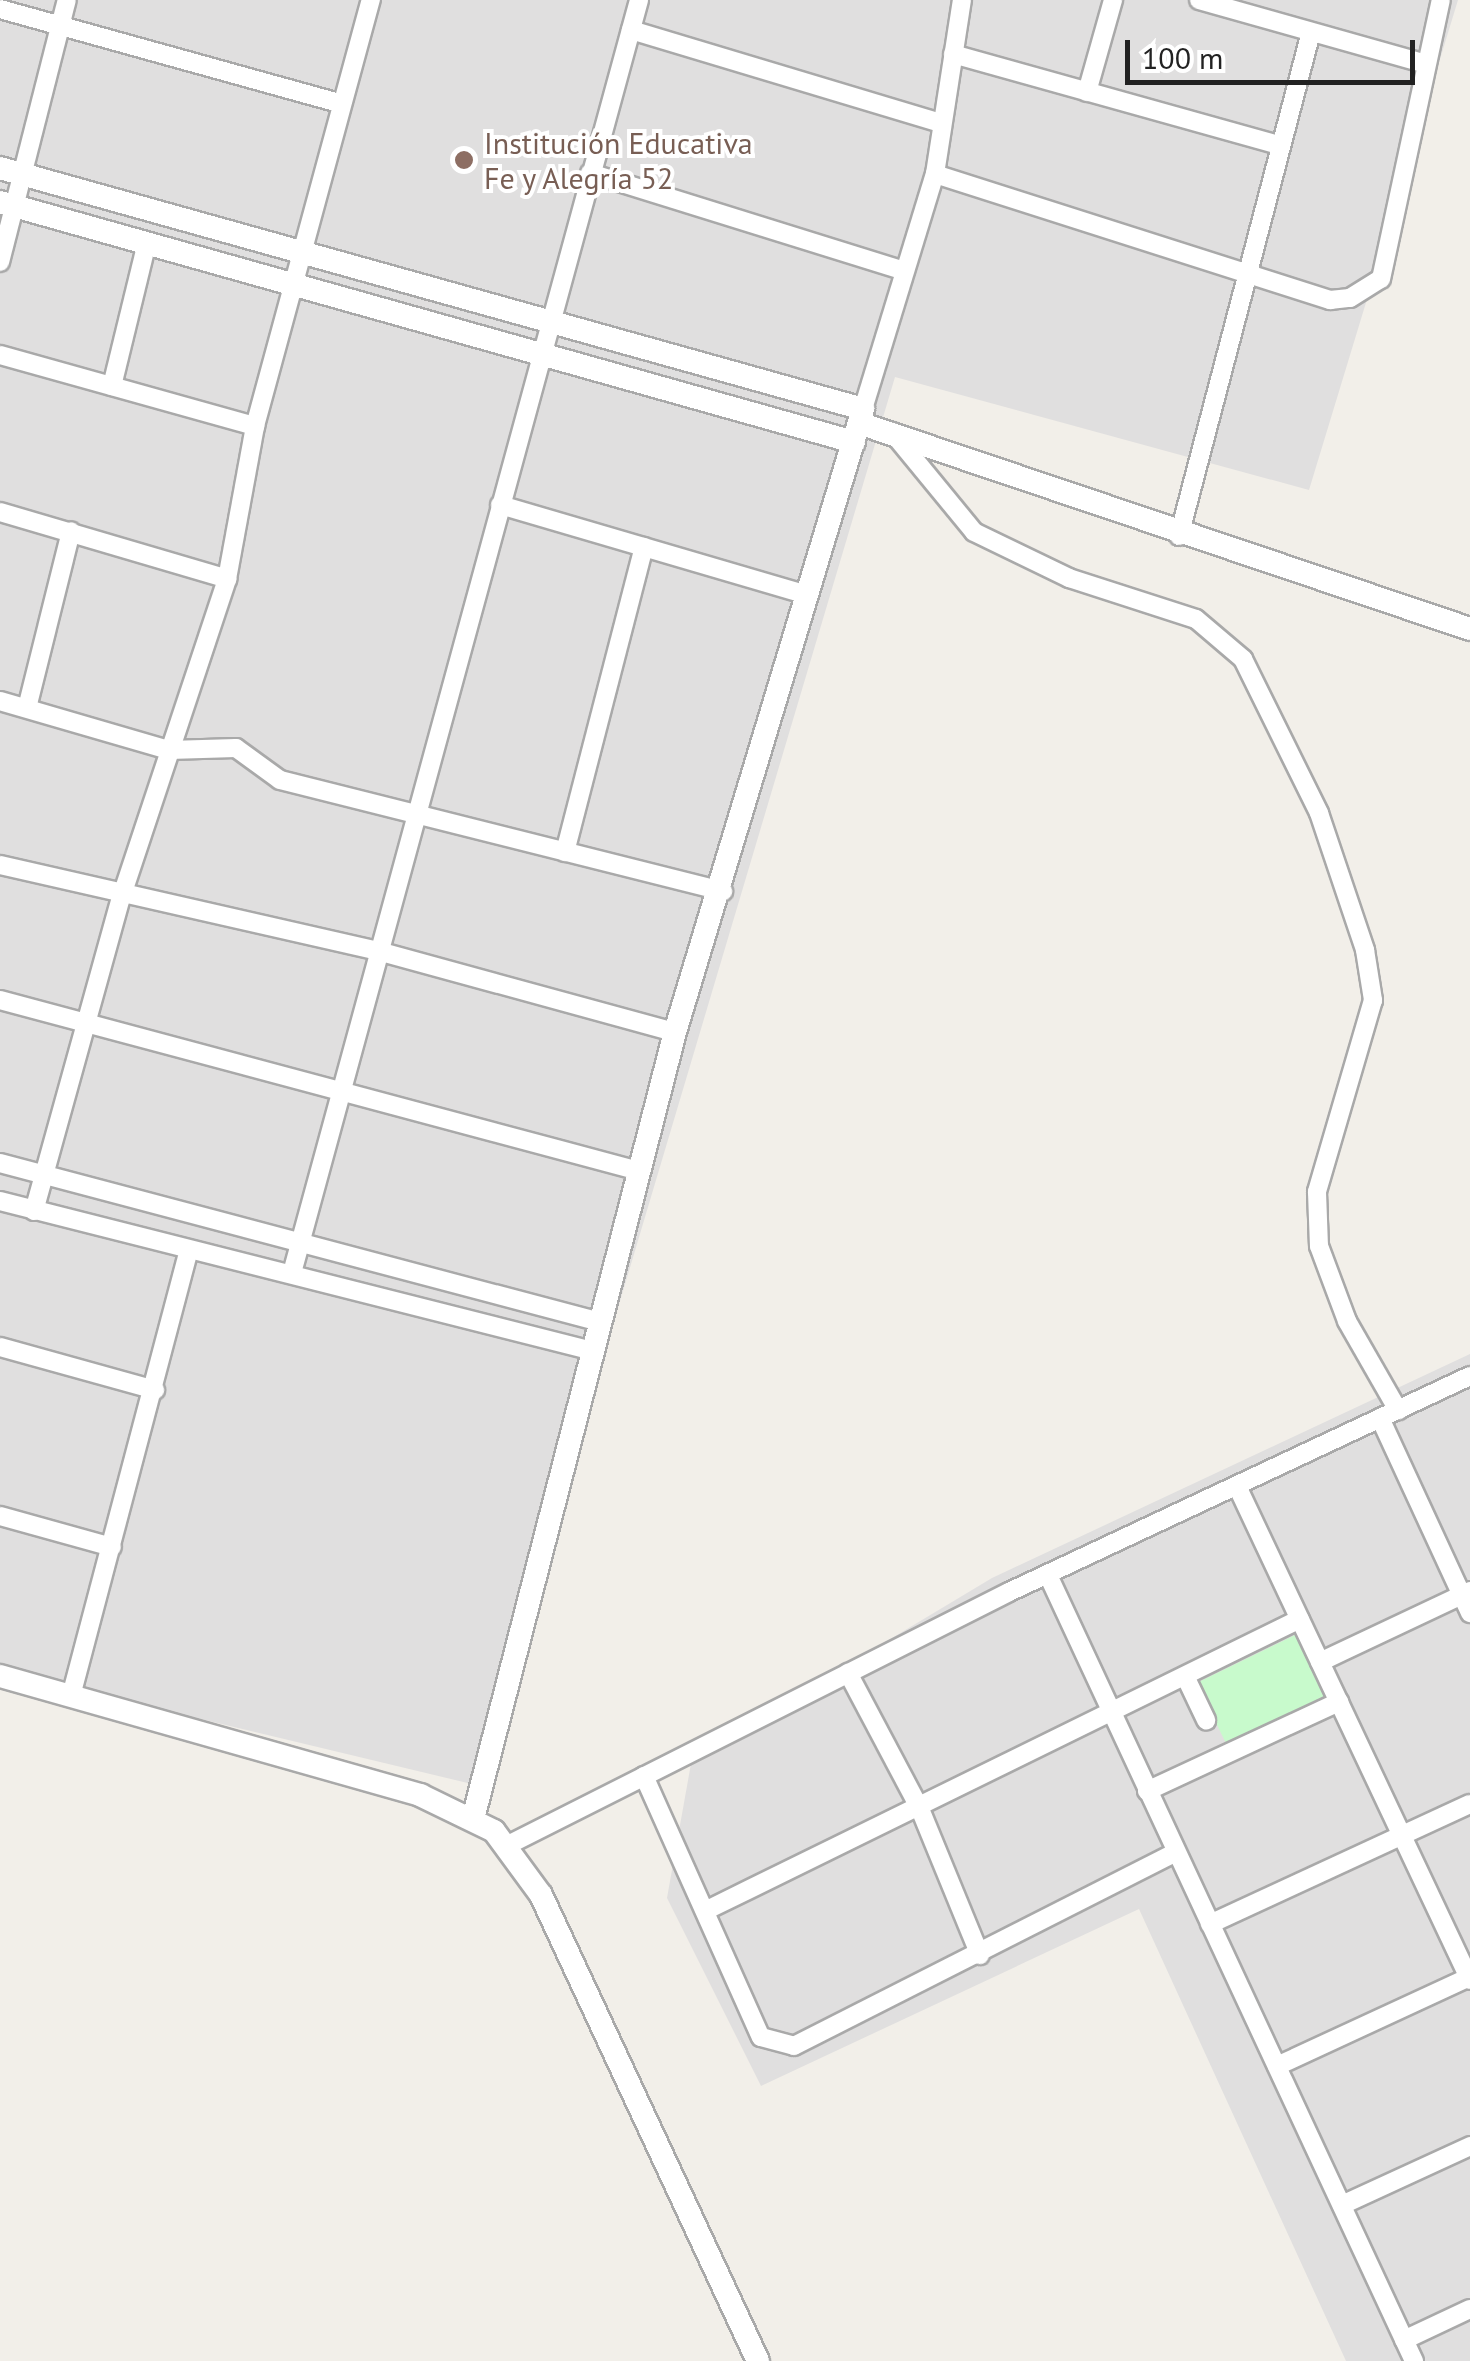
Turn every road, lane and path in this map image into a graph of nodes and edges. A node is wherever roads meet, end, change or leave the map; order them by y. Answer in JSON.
{"nodes":[{"id":1,"x":67,"y":0,"type":"edge"},
{"id":2,"x":371,"y":0,"type":"edge"},
{"id":3,"x":639,"y":0,"type":"edge"},
{"id":4,"x":962,"y":0,"type":"edge"},
{"id":5,"x":1113,"y":0,"type":"edge"},
{"id":6,"x":1199,"y":0,"type":"edge"},
{"id":7,"x":1441,"y":0,"type":"edge"},
{"id":8,"x":0,"y":10,"type":"edge"},
{"id":9,"x":61,"y":26,"type":"junction"},
{"id":10,"x":631,"y":30,"type":"junction"},
{"id":11,"x":1311,"y":32,"type":"junction"},
{"id":12,"x":953,"y":54,"type":"junction"},
{"id":13,"x":1426,"y":64,"type":"junction"},
{"id":14,"x":1087,"y":92,"type":"junction"},
{"id":15,"x":342,"y":104,"type":"junction"},
{"id":16,"x":938,"y":122,"type":"junction"},
{"id":17,"x":1280,"y":145,"type":"junction"},
{"id":18,"x":0,"y":168,"type":"edge"},
{"id":19,"x":590,"y":173,"type":"junction"},
{"id":20,"x":24,"y":174,"type":"junction"},
{"id":21,"x":935,"y":174,"type":"junction"},
{"id":22,"x":8,"y":204,"type":"edge"},
{"id":23,"x":148,"y":242,"type":"junction"},
{"id":24,"x":301,"y":250,"type":"junction"},
{"id":25,"x":0,"y":262,"type":"edge"},
{"id":26,"x":904,"y":270,"type":"junction"},
{"id":27,"x":1246,"y":273,"type":"junction"},
{"id":28,"x":292,"y":282,"type":"junction"},
{"id":29,"x":552,"y":319,"type":"junction"},
{"id":30,"x":544,"y":350,"type":"junction"},
{"id":31,"x":0,"y":355,"type":"edge"},
{"id":32,"x":112,"y":386,"type":"junction"},
{"id":33,"x":858,"y":425,"type":"junction"},
{"id":34,"x":255,"y":426,"type":"junction"},
{"id":35,"x":890,"y":430,"type":"junction"},
{"id":36,"x":500,"y":505,"type":"junction"},
{"id":37,"x":0,"y":512,"type":"edge"},
{"id":38,"x":71,"y":531,"type":"junction"},
{"id":39,"x":1179,"y":536,"type":"junction"},
{"id":40,"x":644,"y":547,"type":"junction"},
{"id":41,"x":227,"y":579,"type":"junction"},
{"id":42,"x":805,"y":594,"type":"junction"},
{"id":43,"x":1470,"y":629,"type":"edge"},
{"id":44,"x":0,"y":701,"type":"edge"},
{"id":45,"x":27,"y":708,"type":"junction"},
{"id":46,"x":169,"y":750,"type":"junction"},
{"id":47,"x":416,"y":817,"type":"junction"},
{"id":48,"x":565,"y":852,"type":"junction"},
{"id":49,"x":0,"y":865,"type":"edge"},
{"id":50,"x":723,"y":891,"type":"junction"},
{"id":51,"x":120,"y":898,"type":"junction"},
{"id":52,"x":378,"y":950,"type":"junction"},
{"id":53,"x":0,"y":1000,"type":"edge"},
{"id":54,"x":90,"y":1024,"type":"junction"},
{"id":55,"x":675,"y":1032,"type":"junction"},
{"id":56,"x":340,"y":1091,"type":"junction"},
{"id":57,"x":0,"y":1163,"type":"edge"},
{"id":58,"x":639,"y":1170,"type":"junction"},
{"id":59,"x":46,"y":1174,"type":"junction"},
{"id":60,"x":0,"y":1201,"type":"edge"},
{"id":61,"x":34,"y":1211,"type":"junction"},
{"id":62,"x":298,"y":1242,"type":"junction"},
{"id":63,"x":188,"y":1254,"type":"junction"},
{"id":64,"x":292,"y":1272,"type":"junction"},
{"id":65,"x":600,"y":1322,"type":"junction"},
{"id":66,"x":0,"y":1347,"type":"edge"},
{"id":67,"x":593,"y":1351,"type":"junction"},
{"id":68,"x":1470,"y":1376,"type":"edge"},
{"id":69,"x":155,"y":1390,"type":"junction"},
{"id":70,"x":1389,"y":1414,"type":"junction"},
{"id":71,"x":1237,"y":1486,"type":"junction"},
{"id":72,"x":0,"y":1516,"type":"edge"},
{"id":73,"x":112,"y":1547,"type":"junction"},
{"id":74,"x":1048,"y":1575,"type":"junction"},
{"id":75,"x":1466,"y":1593,"type":"edge"},
{"id":76,"x":1470,"y":1614,"type":"edge"},
{"id":77,"x":1300,"y":1619,"type":"junction"},
{"id":78,"x":1320,"y":1662,"type":"junction"},
{"id":79,"x":848,"y":1673,"type":"junction"},
{"id":80,"x":0,"y":1676,"type":"edge"},
{"id":81,"x":1186,"y":1678,"type":"junction"},
{"id":82,"x":71,"y":1696,"type":"junction"},
{"id":83,"x":1339,"y":1702,"type":"junction"},
{"id":84,"x":1111,"y":1720,"type":"junction"},
{"id":85,"x":1206,"y":1720,"type":"dead end"},
{"id":86,"x":644,"y":1776,"type":"junction"},
{"id":87,"x":1147,"y":1790,"type":"junction"},
{"id":88,"x":1470,"y":1804,"type":"edge"},
{"id":89,"x":920,"y":1810,"type":"junction"},
{"id":90,"x":474,"y":1814,"type":"junction"},
{"id":91,"x":1402,"y":1835,"type":"junction"},
{"id":92,"x":508,"y":1845,"type":"junction"},
{"id":93,"x":1176,"y":1852,"type":"junction"},
{"id":94,"x":709,"y":1909,"type":"junction"},
{"id":95,"x":1210,"y":1924,"type":"junction"},
{"id":96,"x":980,"y":1955,"type":"junction"},
{"id":97,"x":1470,"y":1978,"type":"edge"},
{"id":98,"x":1276,"y":2066,"type":"junction"},
{"id":99,"x":1470,"y":2146,"type":"edge"},
{"id":100,"x":1342,"y":2206,"type":"junction"},
{"id":101,"x":1470,"y":2309,"type":"edge"},
{"id":102,"x":1404,"y":2340,"type":"junction"},
{"id":103,"x":758,"y":2361,"type":"edge"},
{"id":104,"x":1414,"y":2361,"type":"edge"}],
"edges":[{"from":1,"to":9,"type":"street"},
{"from":2,"to":15,"type":"street"},
{"from":3,"to":10,"type":"street"},
{"from":4,"to":12,"type":"street"},
{"from":5,"to":14,"type":"street"},
{"from":6,"to":11,"type":"street"},
{"from":7,"to":13,"type":"street"},
{"from":8,"to":9,"type":"street"},
{"from":9,"to":15,"type":"street"},
{"from":9,"to":20,"type":"street"},
{"from":10,"to":16,"type":"street"},
{"from":10,"to":19,"type":"street"},
{"from":11,"to":13,"type":"street"},
{"from":11,"to":17,"type":"street"},
{"from":12,"to":14,"type":"street"},
{"from":12,"to":16,"type":"street"},
{"from":13,"to":27,"type":"street"},
{"from":14,"to":17,"type":"street"},
{"from":15,"to":24,"type":"street"},
{"from":16,"to":21,"type":"street"},
{"from":17,"to":27,"type":"street"},
{"from":18,"to":20,"type":"street"},
{"from":19,"to":26,"type":"street"},
{"from":19,"to":29,"type":"street"},
{"from":20,"to":22,"type":"street"},
{"from":20,"to":24,"type":"street"},
{"from":21,"to":26,"type":"street"},
{"from":21,"to":27,"type":"street"},
{"from":22,"to":23,"type":"street"},
{"from":22,"to":25,"type":"street"},
{"from":23,"to":28,"type":"street"},
{"from":23,"to":32,"type":"street"},
{"from":24,"to":28,"type":"street"},
{"from":24,"to":29,"type":"street"},
{"from":26,"to":33,"type":"street"},
{"from":27,"to":39,"type":"street"},
{"from":28,"to":30,"type":"street"},
{"from":28,"to":34,"type":"street"},
{"from":29,"to":30,"type":"street"},
{"from":29,"to":33,"type":"street"},
{"from":30,"to":33,"type":"street"},
{"from":30,"to":36,"type":"street"},
{"from":31,"to":32,"type":"street"},
{"from":32,"to":34,"type":"street"},
{"from":33,"to":35,"type":"street"},
{"from":33,"to":42,"type":"street"},
{"from":34,"to":41,"type":"street"},
{"from":35,"to":39,"type":"street"},
{"from":35,"to":70,"type":"street"},
{"from":36,"to":40,"type":"street"},
{"from":36,"to":47,"type":"street"},
{"from":37,"to":38,"type":"street"},
{"from":38,"to":41,"type":"street"},
{"from":38,"to":45,"type":"street"},
{"from":39,"to":43,"type":"street"},
{"from":40,"to":42,"type":"street"},
{"from":40,"to":48,"type":"street"},
{"from":41,"to":46,"type":"street"},
{"from":42,"to":50,"type":"street"},
{"from":44,"to":45,"type":"street"},
{"from":45,"to":46,"type":"street"},
{"from":46,"to":47,"type":"street"},
{"from":46,"to":51,"type":"street"},
{"from":47,"to":48,"type":"street"},
{"from":47,"to":52,"type":"street"},
{"from":48,"to":50,"type":"street"},
{"from":49,"to":51,"type":"street"},
{"from":50,"to":55,"type":"street"},
{"from":51,"to":52,"type":"street"},
{"from":51,"to":54,"type":"street"},
{"from":52,"to":55,"type":"street"},
{"from":52,"to":56,"type":"street"},
{"from":53,"to":54,"type":"street"},
{"from":54,"to":56,"type":"street"},
{"from":54,"to":59,"type":"street"},
{"from":55,"to":58,"type":"street"},
{"from":56,"to":58,"type":"street"},
{"from":56,"to":62,"type":"street"},
{"from":57,"to":59,"type":"street"},
{"from":58,"to":65,"type":"street"},
{"from":59,"to":61,"type":"street"},
{"from":59,"to":62,"type":"street"},
{"from":60,"to":61,"type":"street"},
{"from":61,"to":63,"type":"street"},
{"from":62,"to":64,"type":"street"},
{"from":62,"to":65,"type":"street"},
{"from":63,"to":64,"type":"street"},
{"from":63,"to":69,"type":"street"},
{"from":64,"to":67,"type":"street"},
{"from":65,"to":67,"type":"street"},
{"from":66,"to":69,"type":"street"},
{"from":67,"to":90,"type":"street"},
{"from":68,"to":70,"type":"street"},
{"from":69,"to":73,"type":"street"},
{"from":70,"to":71,"type":"street"},
{"from":70,"to":75,"type":"street"},
{"from":71,"to":74,"type":"street"},
{"from":71,"to":77,"type":"street"},
{"from":72,"to":73,"type":"street"},
{"from":73,"to":82,"type":"street"},
{"from":74,"to":79,"type":"street"},
{"from":74,"to":84,"type":"street"},
{"from":75,"to":76,"type":"street"},
{"from":75,"to":78,"type":"street"},
{"from":77,"to":78,"type":"street"},
{"from":77,"to":81,"type":"street"},
{"from":78,"to":83,"type":"street"},
{"from":79,"to":86,"type":"street"},
{"from":79,"to":89,"type":"street"},
{"from":80,"to":82,"type":"street"},
{"from":81,"to":84,"type":"street"},
{"from":81,"to":85,"type":"street"},
{"from":82,"to":90,"type":"street"},
{"from":83,"to":87,"type":"street"},
{"from":83,"to":91,"type":"street"},
{"from":84,"to":87,"type":"street"},
{"from":84,"to":89,"type":"street"},
{"from":86,"to":92,"type":"street"},
{"from":86,"to":94,"type":"street"},
{"from":87,"to":93,"type":"street"},
{"from":88,"to":91,"type":"street"},
{"from":89,"to":94,"type":"street"},
{"from":89,"to":96,"type":"street"},
{"from":90,"to":92,"type":"street"},
{"from":91,"to":95,"type":"street"},
{"from":91,"to":97,"type":"street"},
{"from":92,"to":103,"type":"street"},
{"from":93,"to":95,"type":"street"},
{"from":93,"to":96,"type":"street"},
{"from":94,"to":96,"type":"street"},
{"from":95,"to":98,"type":"street"},
{"from":97,"to":98,"type":"street"},
{"from":98,"to":100,"type":"street"},
{"from":99,"to":100,"type":"street"},
{"from":100,"to":102,"type":"street"},
{"from":101,"to":102,"type":"street"},
{"from":102,"to":104,"type":"street"}]}
